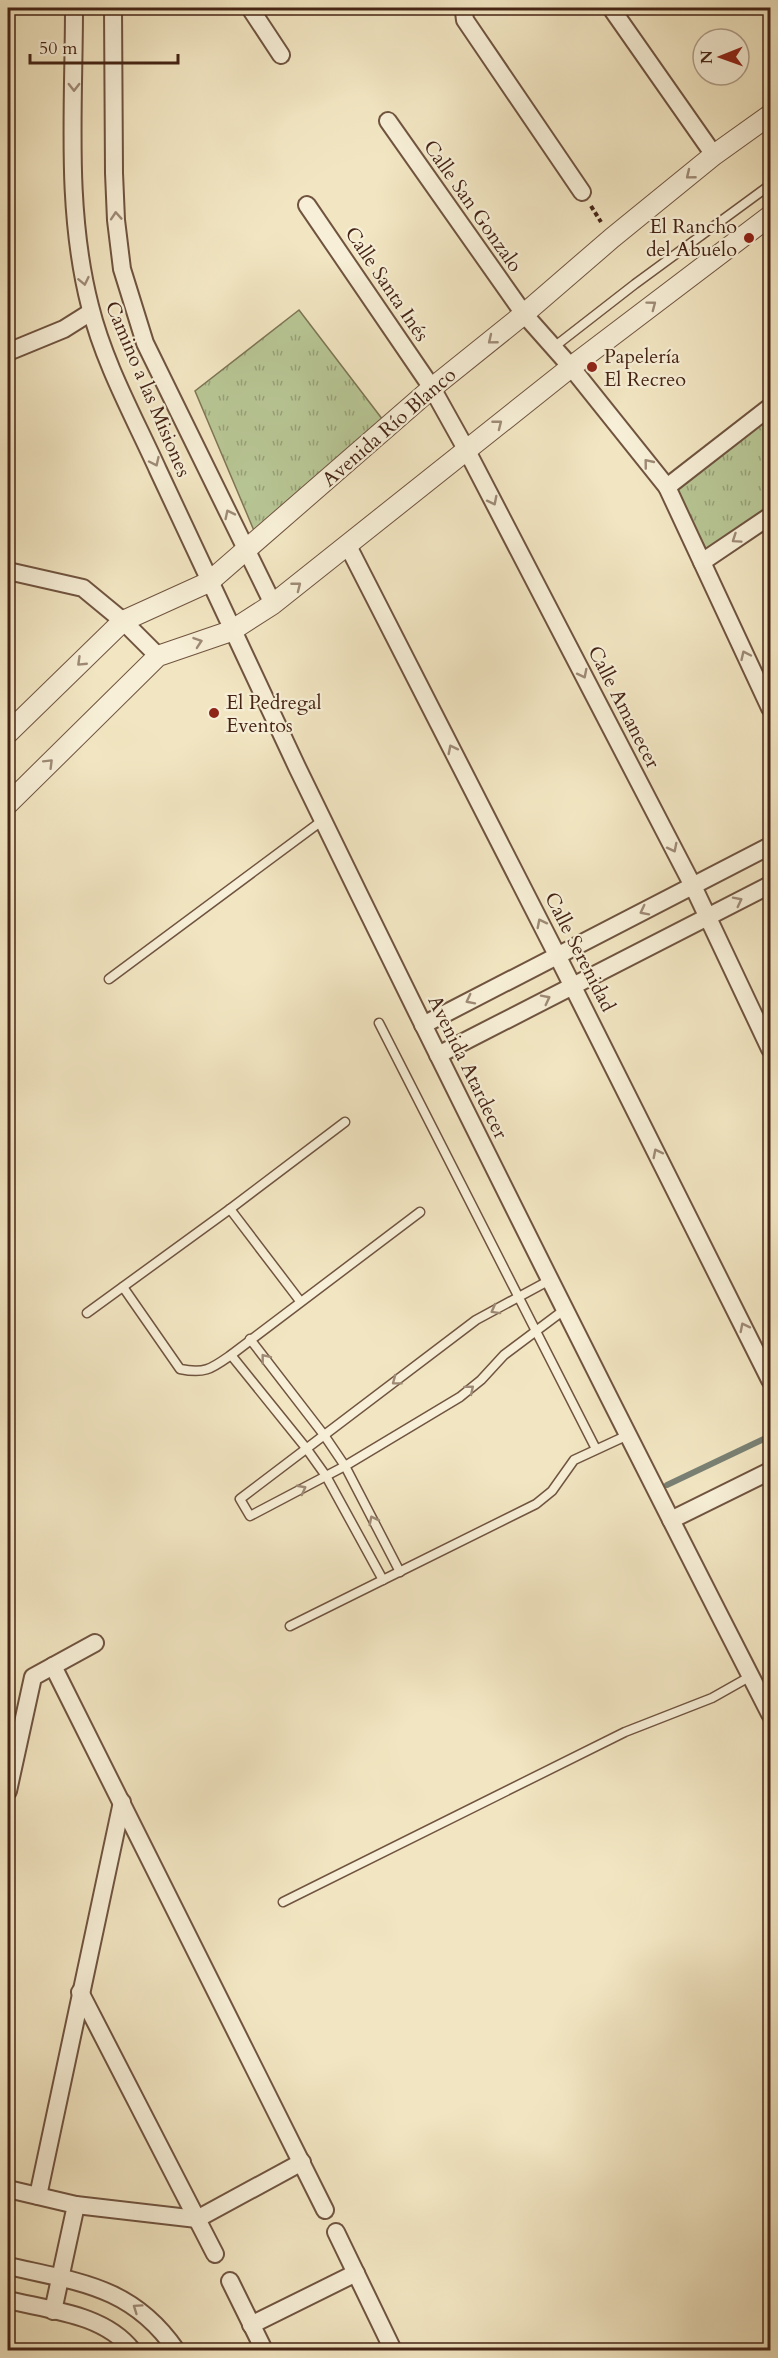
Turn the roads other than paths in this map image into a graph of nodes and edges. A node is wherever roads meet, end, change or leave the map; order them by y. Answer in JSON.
{"nodes":[{"id":1,"x":74,"y":8,"type":"edge"},
{"id":2,"x":113,"y":8,"type":"edge"},
{"id":3,"x":250,"y":8,"type":"edge"},
{"id":4,"x":467,"y":8,"type":"edge"},
{"id":5,"x":611,"y":8,"type":"edge"},
{"id":6,"x":281,"y":55,"type":"dead end"},
{"id":7,"x":771,"y":114,"type":"edge"},
{"id":8,"x":388,"y":121,"type":"dead end"},
{"id":9,"x":714,"y":155,"type":"junction"},
{"id":10,"x":771,"y":185,"type":"edge"},
{"id":11,"x":582,"y":192,"type":"road end"},
{"id":12,"x":307,"y":205,"type":"dead end"},
{"id":13,"x":771,"y":216,"type":"edge"},
{"id":14,"x":91,"y":312,"type":"junction"},
{"id":15,"x":524,"y":314,"type":"junction"},
{"id":16,"x":554,"y":347,"type":"junction"},
{"id":17,"x":8,"y":351,"type":"edge"},
{"id":18,"x":571,"y":367,"type":"junction"},
{"id":19,"x":432,"y":388,"type":"junction"},
{"id":20,"x":771,"y":407,"type":"edge"},
{"id":21,"x":466,"y":450,"type":"junction"},
{"id":22,"x":667,"y":487,"type":"junction"},
{"id":23,"x":771,"y":516,"type":"edge"},
{"id":24,"x":348,"y":546,"type":"junction"},
{"id":25,"x":247,"y":550,"type":"junction"},
{"id":26,"x":702,"y":562,"type":"junction"},
{"id":27,"x":8,"y":571,"type":"edge"},
{"id":28,"x":209,"y":582,"type":"junction"},
{"id":29,"x":273,"y":604,"type":"junction"},
{"id":30,"x":123,"y":621,"type":"junction"},
{"id":31,"x":231,"y":631,"type":"junction"},
{"id":32,"x":158,"y":656,"type":"junction"},
{"id":33,"x":771,"y":708,"type":"edge"},
{"id":34,"x":8,"y":733,"type":"edge"},
{"id":35,"x":8,"y":804,"type":"edge"},
{"id":36,"x":323,"y":820,"type":"junction"},
{"id":37,"x":771,"y":846,"type":"edge"},
{"id":38,"x":771,"y":885,"type":"edge"},
{"id":39,"x":693,"y":886,"type":"junction"},
{"id":40,"x":708,"y":917,"type":"junction"},
{"id":41,"x":558,"y":955,"type":"junction"},
{"id":42,"x":109,"y":980,"type":"dead end"},
{"id":43,"x":573,"y":985,"type":"junction"},
{"id":44,"x":379,"y":1023,"type":"dead end"},
{"id":45,"x":423,"y":1025,"type":"junction"},
{"id":46,"x":771,"y":1049,"type":"edge"},
{"id":47,"x":438,"y":1055,"type":"junction"},
{"id":48,"x":345,"y":1122,"type":"dead end"},
{"id":49,"x":230,"y":1209,"type":"junction"},
{"id":50,"x":420,"y":1212,"type":"dead end"},
{"id":51,"x":550,"y":1280,"type":"junction"},
{"id":52,"x":123,"y":1287,"type":"junction"},
{"id":53,"x":518,"y":1298,"type":"junction"},
{"id":54,"x":300,"y":1301,"type":"junction"},
{"id":55,"x":564,"y":1310,"type":"junction"},
{"id":56,"x":87,"y":1313,"type":"dead end"},
{"id":57,"x":536,"y":1331,"type":"junction"},
{"id":58,"x":250,"y":1339,"type":"junction"},
{"id":59,"x":231,"y":1355,"type":"junction"},
{"id":60,"x":771,"y":1380,"type":"edge"},
{"id":61,"x":324,"y":1435,"type":"junction"},
{"id":62,"x":628,"y":1435,"type":"junction"},
{"id":63,"x":306,"y":1448,"type":"junction"},
{"id":64,"x":596,"y":1449,"type":"junction"},
{"id":65,"x":345,"y":1466,"type":"junction"},
{"id":66,"x":771,"y":1471,"type":"edge"},
{"id":67,"x":326,"y":1476,"type":"junction"},
{"id":68,"x":671,"y":1520,"type":"junction"},
{"id":69,"x":400,"y":1572,"type":"junction"},
{"id":70,"x":383,"y":1580,"type":"junction"},
{"id":71,"x":290,"y":1626,"type":"dead end"},
{"id":72,"x":95,"y":1643,"type":"dead end"},
{"id":73,"x":53,"y":1665,"type":"junction"},
{"id":74,"x":751,"y":1676,"type":"junction"},
{"id":75,"x":771,"y":1714,"type":"edge"},
{"id":76,"x":8,"y":1791,"type":"edge"},
{"id":77,"x":122,"y":1802,"type":"junction"},
{"id":78,"x":283,"y":1902,"type":"dead end"},
{"id":79,"x":80,"y":1992,"type":"junction"},
{"id":80,"x":302,"y":2162,"type":"junction"},
{"id":81,"x":8,"y":2189,"type":"edge"},
{"id":82,"x":38,"y":2196,"type":"junction"},
{"id":83,"x":76,"y":2205,"type":"junction"},
{"id":84,"x":325,"y":2210,"type":"dead end"},
{"id":85,"x":197,"y":2218,"type":"junction"},
{"id":86,"x":336,"y":2232,"type":"dead end"},
{"id":87,"x":216,"y":2254,"type":"dead end"},
{"id":88,"x":8,"y":2266,"type":"edge"},
{"id":89,"x":356,"y":2273,"type":"junction"},
{"id":90,"x":60,"y":2278,"type":"junction"},
{"id":91,"x":230,"y":2281,"type":"dead end"},
{"id":92,"x":8,"y":2300,"type":"edge"},
{"id":93,"x":53,"y":2311,"type":"junction"},
{"id":94,"x":251,"y":2325,"type":"junction"},
{"id":95,"x":132,"y":2350,"type":"edge"},
{"id":96,"x":176,"y":2350,"type":"edge"},
{"id":97,"x":264,"y":2350,"type":"edge"},
{"id":98,"x":393,"y":2350,"type":"edge"}],
"edges":[{"from":1,"to":14,"type":"street","name":"Camino a las Misiones","one_way":true},
{"from":25,"to":2,"type":"street","name":"Camino a las Misiones","one_way":true},
{"from":3,"to":6,"type":"street"},
{"from":4,"to":11,"type":"street"},
{"from":5,"to":9,"type":"street"},
{"from":7,"to":9,"type":"street","name":"Avenida Río Blanco"},
{"from":8,"to":15,"type":"street","name":"Calle San Gonzalo"},
{"from":9,"to":15,"type":"street","name":"Avenida Río Blanco","one_way":true},
{"from":10,"to":16,"type":"lane"},
{"from":12,"to":19,"type":"street","name":"Calle Santa Inés"},
{"from":18,"to":13,"type":"street","one_way":true},
{"from":14,"to":17,"type":"street"},
{"from":14,"to":28,"type":"street","name":"Camino a las Misiones","one_way":true},
{"from":15,"to":16,"type":"street","name":"Calle San Gonzalo"},
{"from":15,"to":19,"type":"street","name":"Avenida Río Blanco","one_way":true},
{"from":16,"to":18,"type":"street","name":"Calle San Gonzalo"},
{"from":21,"to":18,"type":"street","one_way":true},
{"from":22,"to":18,"type":"street","name":"Calle San Gonzalo","one_way":true},
{"from":19,"to":21,"type":"street","name":"Calle Amanecer"},
{"from":19,"to":25,"type":"street","name":"Avenida Río Blanco"},
{"from":20,"to":22,"type":"street"},
{"from":21,"to":24,"type":"street"},
{"from":21,"to":39,"type":"street","name":"Calle Amanecer","one_way":true},
{"from":22,"to":26,"type":"street","name":"Calle San Gonzalo"},
{"from":23,"to":26,"type":"street","one_way":true},
{"from":29,"to":24,"type":"street","one_way":true},
{"from":41,"to":24,"type":"street","name":"Calle Serenidad","one_way":true},
{"from":25,"to":28,"type":"street","name":"Avenida Río Blanco"},
{"from":25,"to":29,"type":"street","name":"Camino a las Misiones"},
{"from":33,"to":26,"type":"street","name":"Calle San Gonzalo","one_way":true},
{"from":27,"to":30,"type":"street"},
{"from":28,"to":30,"type":"street","name":"Avenida Río Blanco"},
{"from":28,"to":31,"type":"street","name":"Camino a las Misiones"},
{"from":29,"to":31,"type":"street"},
{"from":30,"to":32,"type":"street"},
{"from":30,"to":34,"type":"street","name":"Avenida Río Blanco","one_way":true},
{"from":32,"to":31,"type":"street","one_way":true},
{"from":31,"to":36,"type":"street","name":"Avenida Atardecer"},
{"from":35,"to":32,"type":"street","one_way":true},
{"from":36,"to":42,"type":"lane"},
{"from":36,"to":45,"type":"street","name":"Avenida Atardecer"},
{"from":37,"to":39,"type":"street"},
{"from":40,"to":38,"type":"street","one_way":true},
{"from":39,"to":40,"type":"street","name":"Calle Amanecer"},
{"from":39,"to":41,"type":"street","one_way":true},
{"from":40,"to":43,"type":"street"},
{"from":40,"to":46,"type":"street","name":"Calle Amanecer"},
{"from":41,"to":43,"type":"street","name":"Calle Serenidad"},
{"from":41,"to":45,"type":"street","one_way":true},
{"from":47,"to":43,"type":"street","one_way":true},
{"from":60,"to":43,"type":"street","name":"Calle Serenidad","one_way":true},
{"from":44,"to":53,"type":"lane"},
{"from":45,"to":47,"type":"street","name":"Avenida Atardecer"},
{"from":47,"to":51,"type":"street","name":"Avenida Atardecer"},
{"from":48,"to":49,"type":"lane"},
{"from":49,"to":52,"type":"lane"},
{"from":49,"to":54,"type":"lane"},
{"from":50,"to":54,"type":"lane"},
{"from":51,"to":53,"type":"lane"},
{"from":51,"to":55,"type":"street","name":"Avenida Atardecer"},
{"from":52,"to":56,"type":"lane"},
{"from":52,"to":59,"type":"lane"},
{"from":53,"to":57,"type":"lane"},
{"from":53,"to":61,"type":"lane","one_way":true},
{"from":54,"to":58,"type":"lane"},
{"from":55,"to":57,"type":"lane"},
{"from":55,"to":62,"type":"street","name":"Avenida Atardecer"},
{"from":57,"to":64,"type":"lane"},
{"from":65,"to":57,"type":"lane","one_way":true},
{"from":58,"to":59,"type":"lane"},
{"from":61,"to":58,"type":"lane","one_way":true},
{"from":59,"to":63,"type":"lane"},
{"from":61,"to":63,"type":"lane"},
{"from":61,"to":65,"type":"lane"},
{"from":62,"to":64,"type":"lane"},
{"from":62,"to":68,"type":"street","name":"Avenida Atardecer"},
{"from":63,"to":67,"type":"lane"},
{"from":63,"to":67,"type":"lane","one_way":true},
{"from":64,"to":69,"type":"lane"},
{"from":65,"to":67,"type":"lane"},
{"from":69,"to":65,"type":"lane","one_way":true},
{"from":66,"to":68,"type":"street"},
{"from":67,"to":70,"type":"lane"},
{"from":68,"to":74,"type":"street","name":"Avenida Atardecer"},
{"from":69,"to":70,"type":"lane"},
{"from":70,"to":71,"type":"lane"},
{"from":72,"to":73,"type":"street"},
{"from":73,"to":76,"type":"street"},
{"from":73,"to":77,"type":"street"},
{"from":74,"to":75,"type":"street","name":"Avenida Atardecer"},
{"from":74,"to":78,"type":"lane"},
{"from":77,"to":79,"type":"street"},
{"from":77,"to":80,"type":"street"},
{"from":79,"to":82,"type":"street"},
{"from":79,"to":85,"type":"street"},
{"from":80,"to":84,"type":"street"},
{"from":80,"to":85,"type":"street"},
{"from":81,"to":82,"type":"street"},
{"from":82,"to":83,"type":"street"},
{"from":83,"to":85,"type":"street"},
{"from":83,"to":90,"type":"street"},
{"from":85,"to":87,"type":"street"},
{"from":86,"to":89,"type":"street"},
{"from":88,"to":90,"type":"street"},
{"from":89,"to":94,"type":"street"},
{"from":89,"to":98,"type":"street"},
{"from":90,"to":93,"type":"street"},
{"from":96,"to":90,"type":"street","one_way":true},
{"from":91,"to":94,"type":"street"},
{"from":92,"to":93,"type":"street"},
{"from":93,"to":95,"type":"street"},
{"from":94,"to":97,"type":"street"}]}
